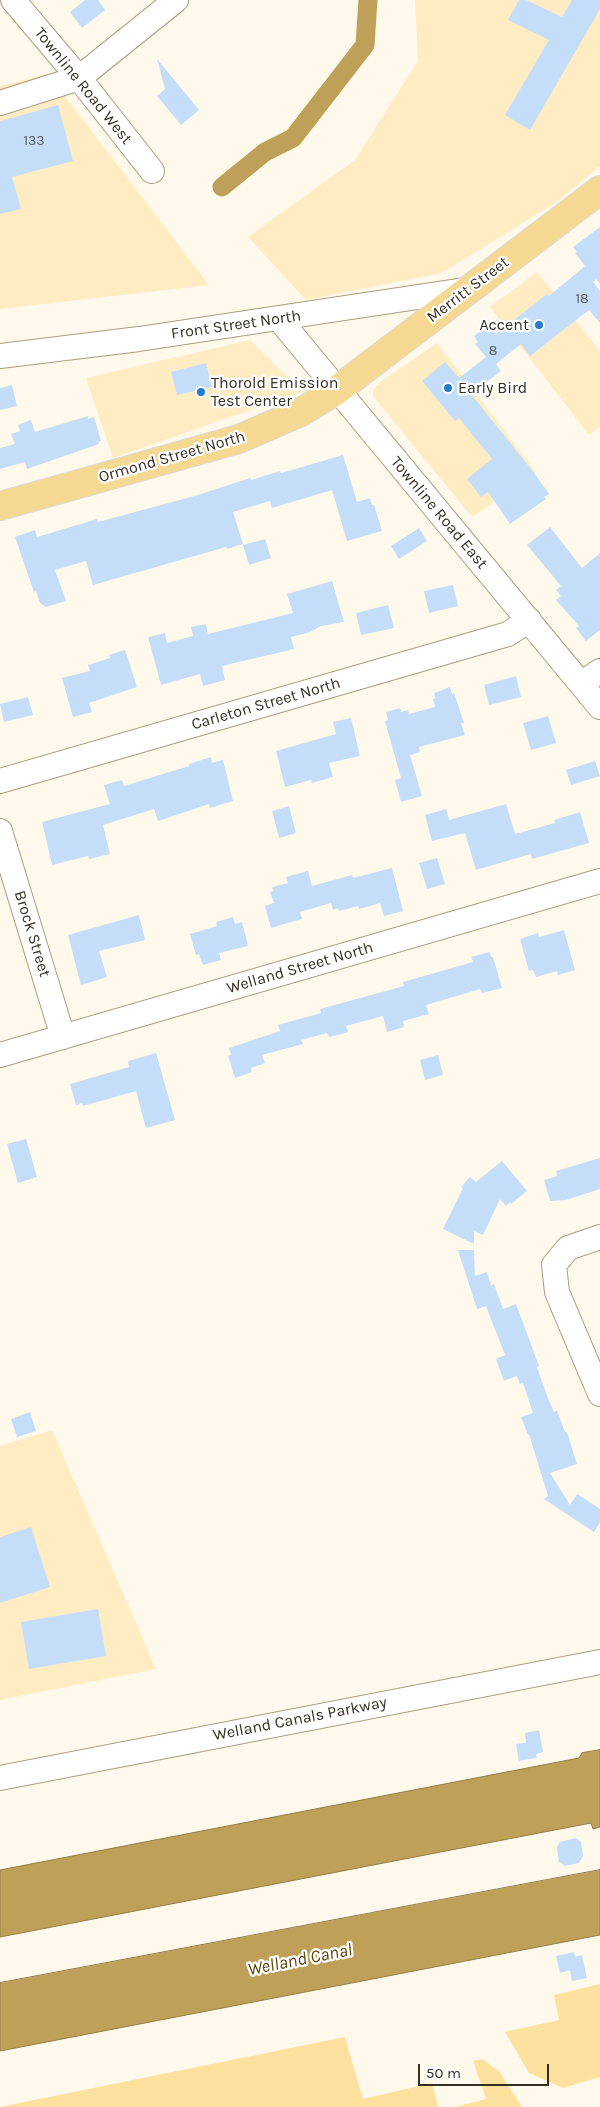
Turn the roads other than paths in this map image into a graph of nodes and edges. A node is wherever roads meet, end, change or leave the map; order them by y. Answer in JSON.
{"nodes":[{"id":1,"x":13,"y":0,"type":"edge"},
{"id":2,"x":176,"y":0,"type":"edge"},
{"id":3,"x":79,"y":78,"type":"junction"},
{"id":4,"x":0,"y":104,"type":"edge"},
{"id":5,"x":152,"y":171,"type":"dead end"},
{"id":6,"x":600,"y":190,"type":"edge"},
{"id":7,"x":471,"y":289,"type":"junction"},
{"id":8,"x":279,"y":319,"type":"junction"},
{"id":9,"x":0,"y":356,"type":"edge"},
{"id":10,"x":336,"y":390,"type":"junction"},
{"id":11,"x":0,"y":506,"type":"edge"},
{"id":12,"x":529,"y":620,"type":"junction"},
{"id":13,"x":591,"y":677,"type":"edge"},
{"id":14,"x":600,"y":707,"type":"edge"},
{"id":15,"x":0,"y":781,"type":"edge"},
{"id":16,"x":0,"y":831,"type":"edge"},
{"id":17,"x":600,"y":882,"type":"edge"},
{"id":18,"x":63,"y":1037,"type":"junction"},
{"id":19,"x":0,"y":1055,"type":"edge"},
{"id":20,"x":600,"y":1236,"type":"edge"},
{"id":21,"x":600,"y":1394,"type":"edge"},
{"id":22,"x":600,"y":1662,"type":"edge"},
{"id":23,"x":0,"y":1778,"type":"edge"}],
"edges":[{"from":1,"to":3,"type":"street","name":"Townline Road West"},
{"from":2,"to":3,"type":"street"},
{"from":3,"to":4,"type":"street"},
{"from":3,"to":5,"type":"street","name":"Townline Road West"},
{"from":6,"to":7,"type":"main road","name":"Merritt Street"},
{"from":7,"to":8,"type":"street","name":"Front Street North"},
{"from":7,"to":10,"type":"main road","name":"Merritt Street"},
{"from":8,"to":9,"type":"street","name":"Front Street North"},
{"from":8,"to":10,"type":"street","name":"Townline Road East"},
{"from":10,"to":11,"type":"main road","name":"Ormond Street North"},
{"from":10,"to":12,"type":"street","name":"Townline Road East"},
{"from":12,"to":13,"type":"street","name":"Townline Road East"},
{"from":12,"to":15,"type":"street","name":"Carleton Street North"},
{"from":13,"to":14,"type":"street","name":"Townline Road East"},
{"from":16,"to":18,"type":"street","name":"Brock Street"},
{"from":17,"to":18,"type":"street","name":"Welland Street North"},
{"from":18,"to":19,"type":"street","name":"Welland Street North"},
{"from":20,"to":21,"type":"street"},
{"from":22,"to":23,"type":"street","name":"Welland Canals Parkway"}]}
